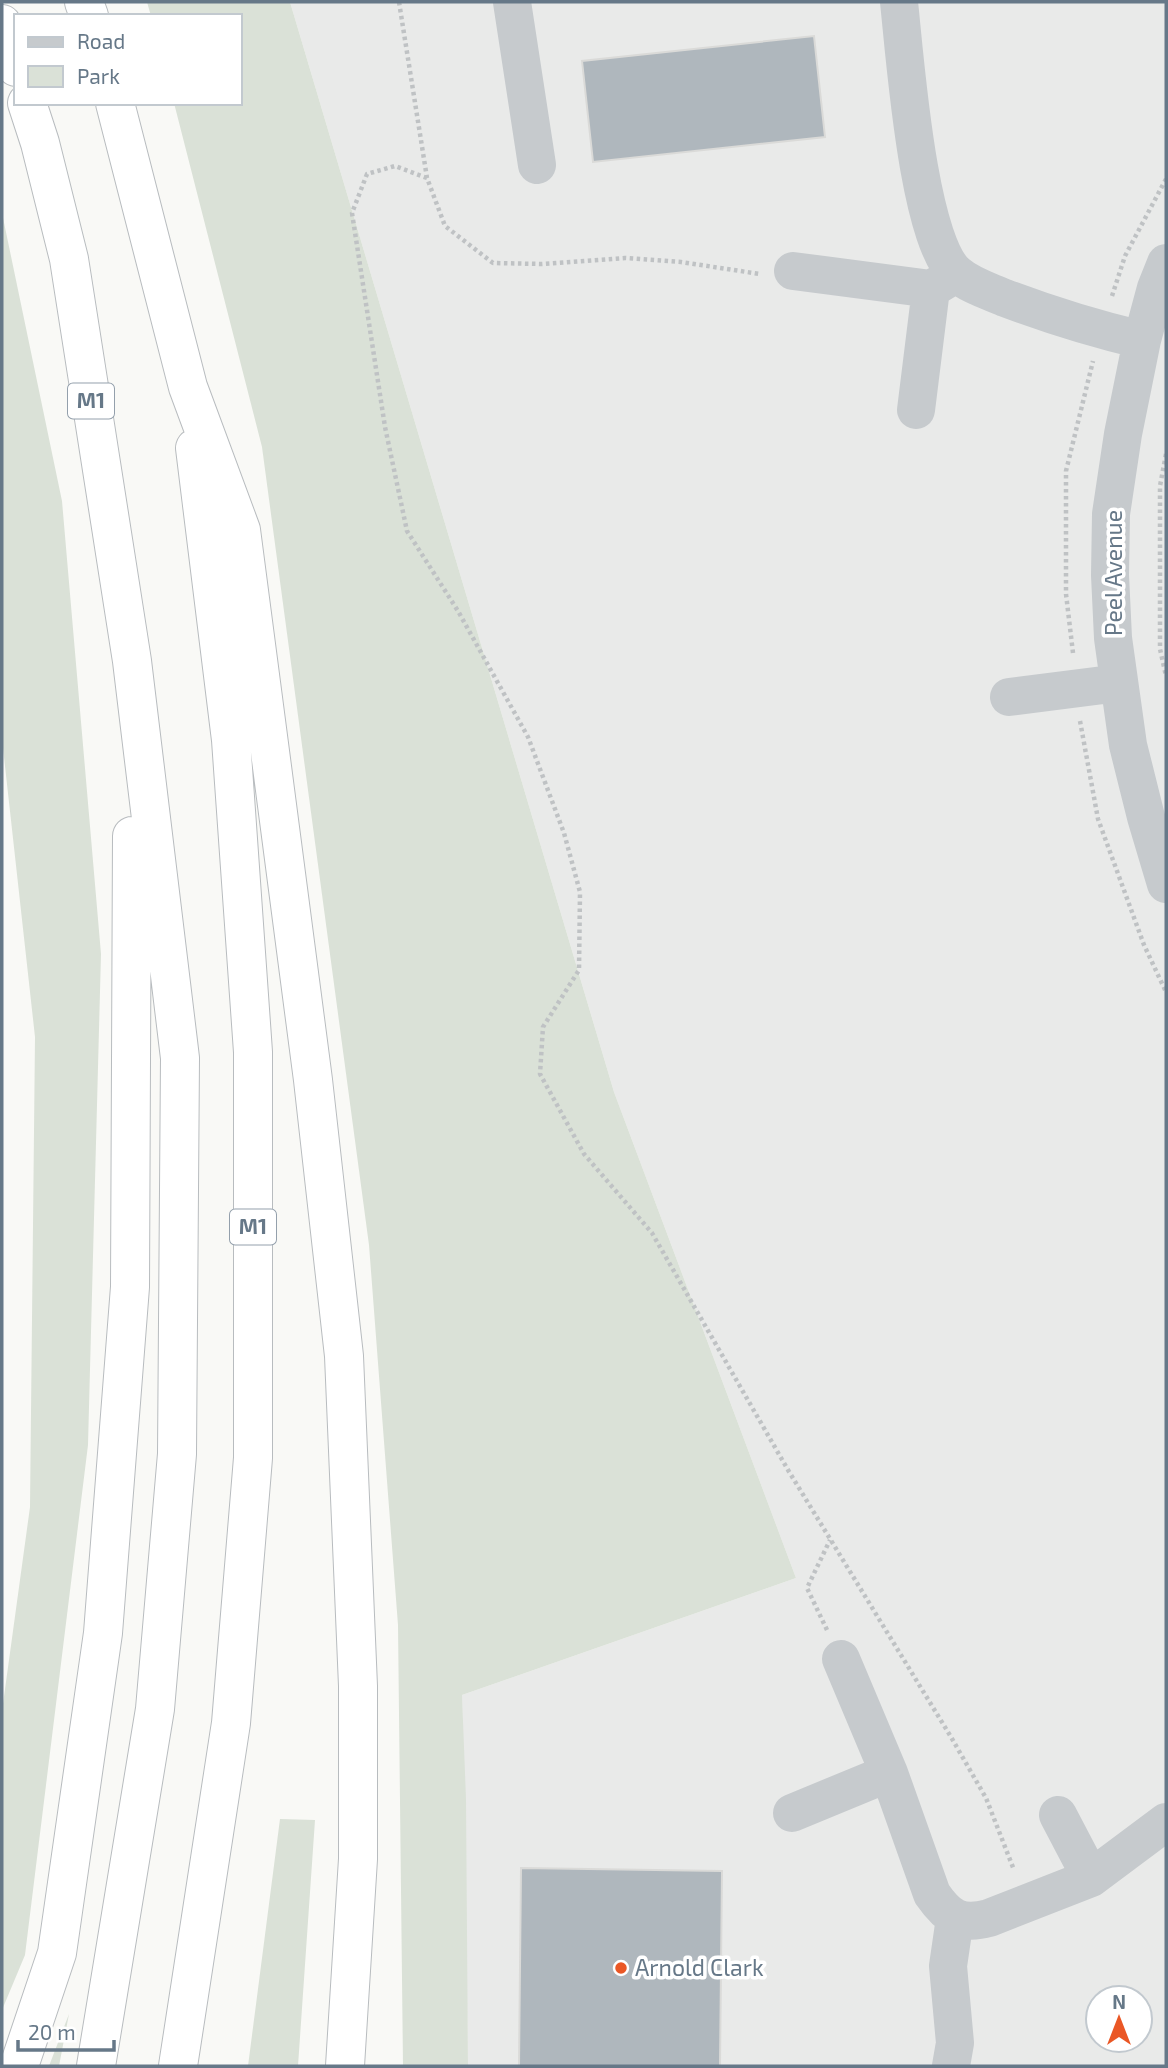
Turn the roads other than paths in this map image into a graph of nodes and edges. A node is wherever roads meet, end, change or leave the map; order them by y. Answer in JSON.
{"nodes":[{"id":1,"x":512,"y":2,"type":"edge"},
{"id":2,"x":899,"y":2,"type":"edge"},
{"id":3,"x":2,"y":24,"type":"edge"},
{"id":4,"x":14,"y":61,"type":"edge"},
{"id":5,"x":28,"y":105,"type":"edge"},
{"id":6,"x":116,"y":105,"type":"edge"},
{"id":7,"x":537,"y":165,"type":"dead end"},
{"id":8,"x":1166,"y":263,"type":"edge"},
{"id":9,"x":793,"y":271,"type":"road end"},
{"id":10,"x":944,"y":282,"type":"junction"},
{"id":11,"x":1142,"y":340,"type":"junction"},
{"id":12,"x":188,"y":387,"type":"junction"},
{"id":13,"x":916,"y":410,"type":"dead end"},
{"id":14,"x":132,"y":660,"type":"junction"},
{"id":15,"x":1119,"y":683,"type":"junction"},
{"id":16,"x":1009,"y":697,"type":"dead end"},
{"id":17,"x":1166,"y":884,"type":"edge"},
{"id":18,"x":841,"y":1659,"type":"road end"},
{"id":19,"x":888,"y":1773,"type":"junction"},
{"id":20,"x":792,"y":1813,"type":"dead end"},
{"id":21,"x":1058,"y":1815,"type":"dead end"},
{"id":22,"x":1166,"y":1822,"type":"edge"},
{"id":23,"x":1091,"y":1878,"type":"junction"},
{"id":24,"x":955,"y":1918,"type":"junction"},
{"id":25,"x":19,"y":2066,"type":"edge"},
{"id":26,"x":96,"y":2066,"type":"edge"},
{"id":27,"x":178,"y":2066,"type":"edge"},
{"id":28,"x":345,"y":2066,"type":"edge"},
{"id":29,"x":951,"y":2066,"type":"edge"}],
"edges":[{"from":1,"to":7,"type":"street"},
{"from":2,"to":10,"type":"street"},
{"from":3,"to":4,"type":"highway"},
{"from":5,"to":14,"type":"highway","number":"M1"},
{"from":6,"to":12,"type":"highway","number":"M1"},
{"from":8,"to":11,"type":"street","name":"Peel Avenue"},
{"from":9,"to":10,"type":"street"},
{"from":10,"to":11,"type":"street"},
{"from":10,"to":13,"type":"street"},
{"from":11,"to":15,"type":"street","name":"Peel Avenue"},
{"from":12,"to":27,"type":"highway","number":"M1"},
{"from":12,"to":28,"type":"highway"},
{"from":14,"to":25,"type":"highway"},
{"from":14,"to":26,"type":"highway","number":"M1"},
{"from":15,"to":16,"type":"street"},
{"from":15,"to":17,"type":"street","name":"Peel Avenue"},
{"from":18,"to":19,"type":"street"},
{"from":19,"to":20,"type":"street"},
{"from":19,"to":24,"type":"street"},
{"from":21,"to":23,"type":"street"},
{"from":22,"to":23,"type":"street"},
{"from":23,"to":24,"type":"street"},
{"from":24,"to":29,"type":"street"}]}
